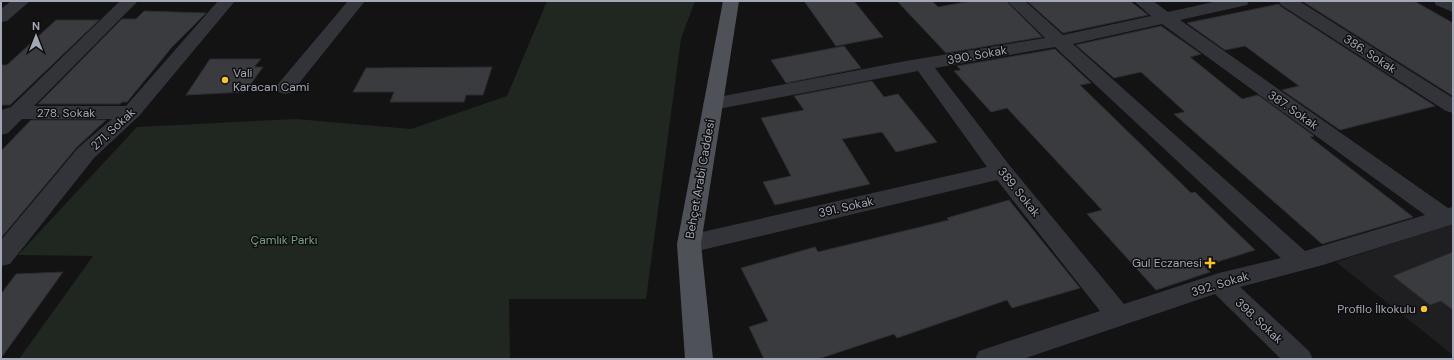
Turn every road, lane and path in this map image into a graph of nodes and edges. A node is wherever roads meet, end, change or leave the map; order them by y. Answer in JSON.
{"nodes":[{"id":1,"x":22,"y":1,"type":"edge"},
{"id":2,"x":130,"y":1,"type":"edge"},
{"id":3,"x":227,"y":1,"type":"edge"},
{"id":4,"x":357,"y":1,"type":"edge"},
{"id":5,"x":731,"y":1,"type":"edge"},
{"id":6,"x":1015,"y":1,"type":"edge"},
{"id":7,"x":1142,"y":1,"type":"edge"},
{"id":8,"x":1240,"y":1,"type":"edge"},
{"id":9,"x":1287,"y":1,"type":"edge"},
{"id":10,"x":1442,"y":1,"type":"edge"},
{"id":11,"x":1453,"y":7,"type":"edge"},
{"id":12,"x":1,"y":17,"type":"edge"},
{"id":13,"x":1165,"y":18,"type":"junction"},
{"id":14,"x":1060,"y":41,"type":"junction"},
{"id":15,"x":922,"y":65,"type":"junction"},
{"id":16,"x":285,"y":88,"type":"dead end"},
{"id":17,"x":713,"y":104,"type":"junction"},
{"id":18,"x":1453,"y":107,"type":"edge"},
{"id":19,"x":9,"y":112,"type":"edge"},
{"id":20,"x":132,"y":112,"type":"junction"},
{"id":21,"x":1,"y":128,"type":"edge"},
{"id":22,"x":1002,"y":171,"type":"junction"},
{"id":23,"x":1449,"y":216,"type":"edge"},
{"id":24,"x":689,"y":244,"type":"junction"},
{"id":25,"x":1,"y":257,"type":"edge"},
{"id":26,"x":1300,"y":261,"type":"junction"},
{"id":27,"x":1219,"y":283,"type":"junction"},
{"id":28,"x":1119,"y":316,"type":"junction"},
{"id":29,"x":1036,"y":352,"type":"edge"},
{"id":30,"x":699,"y":359,"type":"edge"},
{"id":31,"x":989,"y":359,"type":"edge"},
{"id":32,"x":1299,"y":359,"type":"edge"}],
"edges":[{"from":1,"to":12,"type":"street"},
{"from":2,"to":19,"type":"street"},
{"from":3,"to":20,"type":"street","name":"271. Sokak"},
{"from":4,"to":16,"type":"street"},
{"from":5,"to":17,"type":"main road","name":"Behçet Arabi Caddesi"},
{"from":6,"to":14,"type":"street"},
{"from":7,"to":13,"type":"street","name":"387. Sokak"},
{"from":8,"to":13,"type":"street","name":"390. Sokak"},
{"from":9,"to":18,"type":"street","name":"386. Sokak"},
{"from":10,"to":11,"type":"street"},
{"from":13,"to":14,"type":"street","name":"390. Sokak"},
{"from":13,"to":23,"type":"street","name":"387. Sokak"},
{"from":14,"to":15,"type":"street","name":"390. Sokak"},
{"from":14,"to":26,"type":"street"},
{"from":15,"to":17,"type":"street","name":"390. Sokak"},
{"from":15,"to":22,"type":"street","name":"389. Sokak"},
{"from":17,"to":24,"type":"main road","name":"Behçet Arabi Caddesi"},
{"from":19,"to":20,"type":"street","name":"278. Sokak"},
{"from":19,"to":21,"type":"street"},
{"from":20,"to":25,"type":"street","name":"271. Sokak"},
{"from":22,"to":24,"type":"street","name":"391. Sokak"},
{"from":22,"to":28,"type":"street","name":"389. Sokak"},
{"from":23,"to":26,"type":"street","name":"392. Sokak"},
{"from":24,"to":30,"type":"main road","name":"Behçet Arabi Caddesi"},
{"from":26,"to":27,"type":"street","name":"392. Sokak"},
{"from":27,"to":28,"type":"street","name":"392. Sokak"},
{"from":27,"to":32,"type":"street","name":"398. Sokak"},
{"from":28,"to":29,"type":"street","name":"392. Sokak"},
{"from":29,"to":31,"type":"street","name":"392. Sokak"}]}
